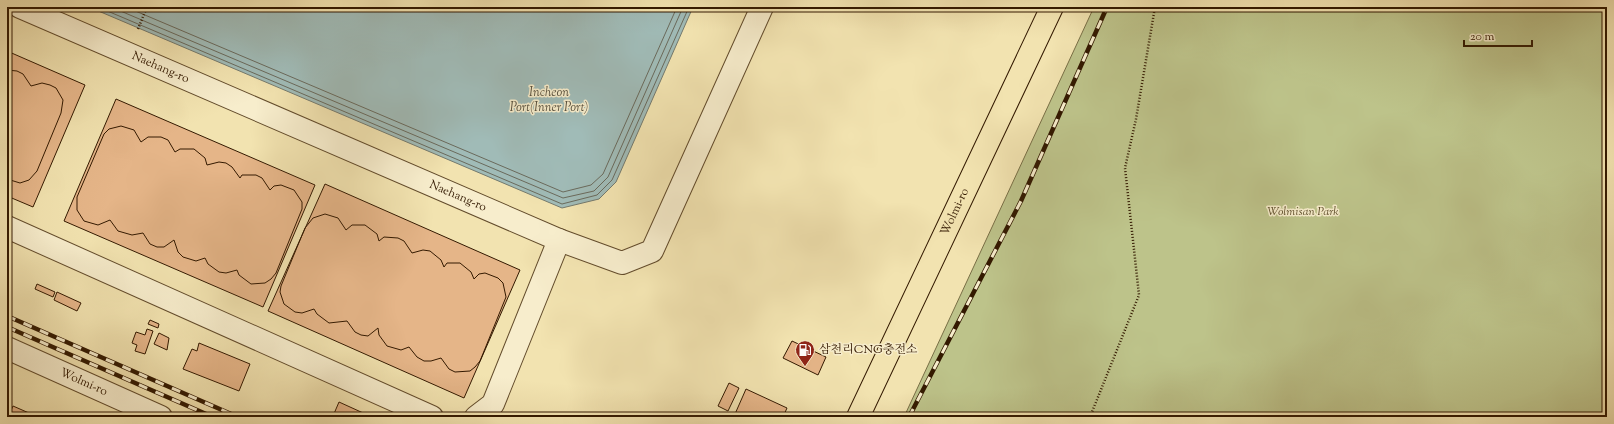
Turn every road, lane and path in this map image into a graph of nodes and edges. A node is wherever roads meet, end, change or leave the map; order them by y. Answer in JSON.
{"nodes":[{"id":1,"x":20,"y":7,"type":"edge"},
{"id":2,"x":147,"y":7,"type":"edge"},
{"id":3,"x":762,"y":7,"type":"edge"},
{"id":4,"x":1052,"y":7,"type":"edge"},
{"id":5,"x":1155,"y":7,"type":"edge"},
{"id":6,"x":138,"y":29,"type":"dead end"},
{"id":7,"x":7,"y":227,"type":"edge"},
{"id":8,"x":559,"y":240,"type":"junction"},
{"id":9,"x":7,"y":348,"type":"edge"},
{"id":10,"x":161,"y":417,"type":"edge"},
{"id":11,"x":432,"y":417,"type":"edge"},
{"id":12,"x":476,"y":417,"type":"edge"},
{"id":13,"x":858,"y":417,"type":"edge"},
{"id":14,"x":1090,"y":417,"type":"edge"}],
"edges":[{"from":1,"to":8,"type":"street","name":"Naehang-ro"},
{"from":2,"to":6,"type":"path"},
{"from":3,"to":8,"type":"street","name":"Naehang-ro"},
{"from":4,"to":13,"type":"main road","name":"Wolmi-ro"},
{"from":5,"to":14,"type":"path"},
{"from":7,"to":11,"type":"street"},
{"from":8,"to":12,"type":"street"},
{"from":9,"to":10,"type":"street","name":"Wolmi-ro"}]}
